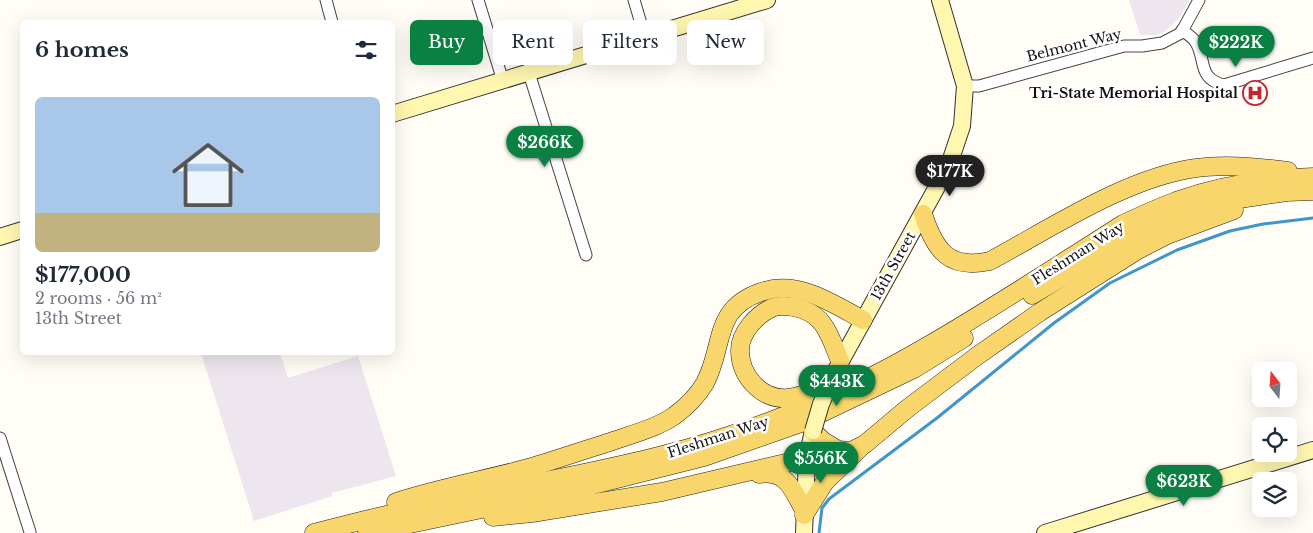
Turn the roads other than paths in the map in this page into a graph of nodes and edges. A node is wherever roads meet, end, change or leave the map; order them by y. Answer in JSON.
{"nodes":[{"id":1,"x":326,"y":0,"type":"edge"},
{"id":2,"x":478,"y":0,"type":"edge"},
{"id":3,"x":634,"y":0,"type":"edge"},
{"id":4,"x":767,"y":0,"type":"edge"},
{"id":5,"x":940,"y":0,"type":"edge"},
{"id":6,"x":1200,"y":0,"type":"edge"},
{"id":7,"x":331,"y":20,"type":"edge"},
{"id":8,"x":640,"y":20,"type":"edge"},
{"id":9,"x":677,"y":27,"type":"edge"},
{"id":10,"x":1182,"y":30,"type":"junction"},
{"id":11,"x":583,"y":56,"type":"edge"},
{"id":12,"x":1313,"y":58,"type":"edge"},
{"id":13,"x":529,"y":73,"type":"junction"},
{"id":14,"x":503,"y":81,"type":"junction"},
{"id":15,"x":965,"y":86,"type":"junction"},
{"id":16,"x":395,"y":113,"type":"edge"},
{"id":17,"x":1313,"y":175,"type":"edge"},
{"id":18,"x":1313,"y":190,"type":"edge"},
{"id":19,"x":1313,"y":197,"type":"edge"},
{"id":20,"x":922,"y":214,"type":"junction"},
{"id":21,"x":20,"y":231,"type":"edge"},
{"id":22,"x":0,"y":237,"type":"edge"},
{"id":23,"x":586,"y":255,"type":"dead end"},
{"id":24,"x":863,"y":320,"type":"junction"},
{"id":25,"x":927,"y":346,"type":"junction"},
{"id":26,"x":837,"y":367,"type":"junction"},
{"id":27,"x":813,"y":431,"type":"junction"},
{"id":28,"x":0,"y":438,"type":"edge"},
{"id":29,"x":865,"y":444,"type":"junction"},
{"id":30,"x":1313,"y":450,"type":"edge"},
{"id":31,"x":807,"y":458,"type":"junction"},
{"id":32,"x":721,"y":478,"type":"junction"},
{"id":33,"x":804,"y":513,"type":"junction"},
{"id":34,"x":385,"y":528,"type":"junction"},
{"id":35,"x":30,"y":532,"type":"dead end"},
{"id":36,"x":306,"y":533,"type":"edge"},
{"id":37,"x":314,"y":533,"type":"edge"},
{"id":38,"x":367,"y":533,"type":"edge"},
{"id":39,"x":804,"y":533,"type":"edge"},
{"id":40,"x":1045,"y":533,"type":"edge"}],
"edges":[{"from":1,"to":7,"type":"street"},
{"from":2,"to":14,"type":"street"},
{"from":3,"to":8,"type":"street"},
{"from":4,"to":9,"type":"main road"},
{"from":5,"to":15,"type":"main road","name":"13th Street"},
{"from":6,"to":10,"type":"street","name":"Belmont Way"},
{"from":10,"to":12,"type":"street"},
{"from":10,"to":15,"type":"street","name":"Belmont Way"},
{"from":11,"to":13,"type":"main road"},
{"from":13,"to":14,"type":"main road"},
{"from":13,"to":23,"type":"street"},
{"from":14,"to":16,"type":"main road"},
{"from":15,"to":20,"type":"main road","name":"13th Street"},
{"from":17,"to":20,"type":"main road"},
{"from":17,"to":25,"type":"main road","name":"Fleshman Way"},
{"from":18,"to":34,"type":"main road","name":"Fleshman Way"},
{"from":19,"to":29,"type":"main road"},
{"from":20,"to":24,"type":"main road","name":"13th Street"},
{"from":21,"to":22,"type":"main road"},
{"from":24,"to":26,"type":"main road","name":"13th Street"},
{"from":24,"to":36,"type":"main road"},
{"from":25,"to":26,"type":"main road"},
{"from":25,"to":37,"type":"main road","name":"Fleshman Way"},
{"from":26,"to":27,"type":"main road","name":"13th Street","bridge":true},
{"from":27,"to":29,"type":"main road"},
{"from":27,"to":31,"type":"main road","name":"13th Street"},
{"from":28,"to":35,"type":"street"},
{"from":29,"to":33,"type":"main road"},
{"from":30,"to":40,"type":"main road"},
{"from":31,"to":32,"type":"main road"},
{"from":31,"to":33,"type":"main road","name":"13th Street"},
{"from":32,"to":33,"type":"main road"},
{"from":32,"to":34,"type":"main road"},
{"from":33,"to":39,"type":"main road","name":"13th Street"},
{"from":34,"to":38,"type":"main road","name":"Fleshman Way"}]}
